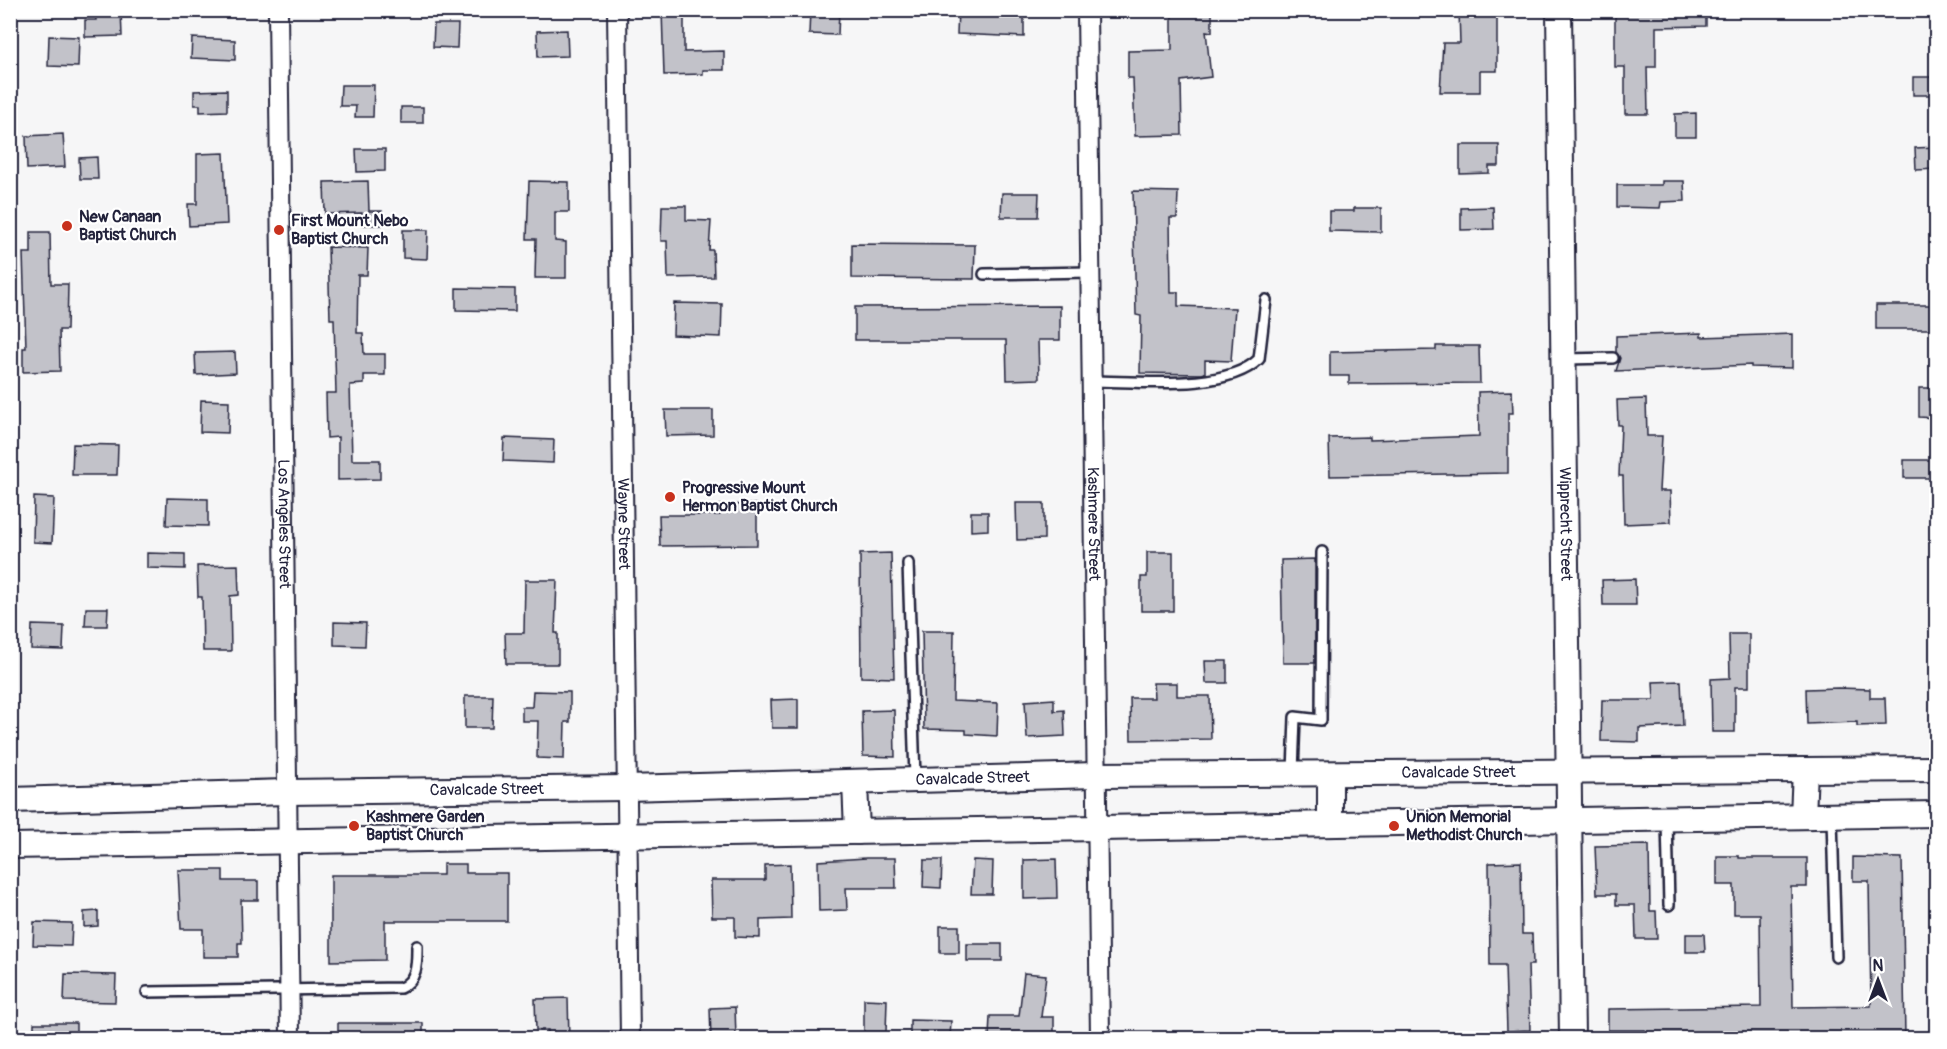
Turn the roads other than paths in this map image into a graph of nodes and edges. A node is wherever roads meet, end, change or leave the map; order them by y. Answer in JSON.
{"nodes":[{"id":1,"x":278,"y":10,"type":"edge"},
{"id":2,"x":617,"y":10,"type":"edge"},
{"id":3,"x":1087,"y":10,"type":"edge"},
{"id":4,"x":1559,"y":10,"type":"edge"},
{"id":5,"x":1090,"y":272,"type":"junction"},
{"id":6,"x":984,"y":274,"type":"dead end"},
{"id":7,"x":1266,"y":300,"type":"dead end"},
{"id":8,"x":1613,"y":358,"type":"dead end"},
{"id":9,"x":1563,"y":359,"type":"junction"},
{"id":10,"x":1091,"y":381,"type":"junction"},
{"id":11,"x":1322,"y":552,"type":"dead end"},
{"id":12,"x":908,"y":563,"type":"dead end"},
{"id":13,"x":1936,"y":769,"type":"edge"},
{"id":14,"x":1805,"y":770,"type":"junction"},
{"id":15,"x":1567,"y":771,"type":"junction"},
{"id":16,"x":1293,"y":774,"type":"junction"},
{"id":17,"x":1330,"y":774,"type":"junction"},
{"id":18,"x":1095,"y":776,"type":"junction"},
{"id":19,"x":915,"y":780,"type":"junction"},
{"id":20,"x":855,"y":782,"type":"junction"},
{"id":21,"x":626,"y":788,"type":"junction"},
{"id":22,"x":286,"y":792,"type":"junction"},
{"id":23,"x":10,"y":800,"type":"edge"},
{"id":24,"x":1936,"y":814,"type":"edge"},
{"id":25,"x":1832,"y":815,"type":"junction"},
{"id":26,"x":1803,"y":816,"type":"junction"},
{"id":27,"x":1667,"y":818,"type":"junction"},
{"id":28,"x":1568,"y":820,"type":"junction"},
{"id":29,"x":1330,"y":824,"type":"junction"},
{"id":30,"x":1096,"y":828,"type":"junction"},
{"id":31,"x":857,"y":832,"type":"junction"},
{"id":32,"x":626,"y":836,"type":"junction"},
{"id":33,"x":286,"y":839,"type":"junction"},
{"id":34,"x":10,"y":846,"type":"edge"},
{"id":35,"x":1669,"y":905,"type":"dead end"},
{"id":36,"x":417,"y":946,"type":"dead end"},
{"id":37,"x":1836,"y":957,"type":"dead end"},
{"id":38,"x":289,"y":991,"type":"junction"},
{"id":39,"x":147,"y":992,"type":"dead end"},
{"id":40,"x":290,"y":1038,"type":"edge"},
{"id":41,"x":630,"y":1038,"type":"edge"},
{"id":42,"x":1100,"y":1038,"type":"edge"},
{"id":43,"x":1572,"y":1038,"type":"edge"}],
"edges":[{"from":1,"to":22,"type":"street","name":"Los Angeles Street"},
{"from":2,"to":21,"type":"street","name":"Wayne Street"},
{"from":3,"to":5,"type":"street","name":"Kashmere Street"},
{"from":4,"to":9,"type":"main road","name":"Wipprecht Street"},
{"from":5,"to":6,"type":"lane"},
{"from":5,"to":10,"type":"street","name":"Kashmere Street"},
{"from":7,"to":10,"type":"lane"},
{"from":8,"to":9,"type":"lane"},
{"from":9,"to":15,"type":"main road","name":"Wipprecht Street"},
{"from":10,"to":18,"type":"street","name":"Kashmere Street"},
{"from":11,"to":16,"type":"lane"},
{"from":12,"to":19,"type":"lane"},
{"from":13,"to":14,"type":"main road","name":"Cavalcade Street"},
{"from":14,"to":15,"type":"main road","name":"Cavalcade Street"},
{"from":14,"to":26,"type":"main road"},
{"from":15,"to":17,"type":"main road","name":"Cavalcade Street"},
{"from":15,"to":28,"type":"main road","name":"Wipprecht Street"},
{"from":16,"to":17,"type":"main road","name":"Cavalcade Street"},
{"from":16,"to":18,"type":"main road","name":"Cavalcade Street"},
{"from":17,"to":29,"type":"main road"},
{"from":18,"to":19,"type":"main road","name":"Cavalcade Street"},
{"from":18,"to":30,"type":"street","name":"Kashmere Street"},
{"from":19,"to":20,"type":"main road","name":"Cavalcade Street"},
{"from":20,"to":21,"type":"main road","name":"Cavalcade Street"},
{"from":20,"to":31,"type":"main road"},
{"from":21,"to":22,"type":"main road","name":"Cavalcade Street"},
{"from":21,"to":32,"type":"street","name":"Wayne Street"},
{"from":22,"to":23,"type":"main road","name":"Cavalcade Street"},
{"from":22,"to":33,"type":"street","name":"Los Angeles Street"},
{"from":24,"to":25,"type":"main road"},
{"from":25,"to":26,"type":"main road"},
{"from":25,"to":37,"type":"lane"},
{"from":26,"to":27,"type":"main road"},
{"from":27,"to":28,"type":"main road"},
{"from":27,"to":35,"type":"lane"},
{"from":28,"to":29,"type":"main road"},
{"from":28,"to":43,"type":"main road","name":"Wipprecht Street"},
{"from":29,"to":30,"type":"main road"},
{"from":30,"to":31,"type":"main road"},
{"from":30,"to":42,"type":"street","name":"Kashmere Street"},
{"from":31,"to":32,"type":"main road"},
{"from":32,"to":33,"type":"main road"},
{"from":32,"to":41,"type":"street","name":"Wayne Street"},
{"from":33,"to":34,"type":"main road"},
{"from":33,"to":38,"type":"street","name":"Los Angeles Street"},
{"from":36,"to":38,"type":"lane"},
{"from":38,"to":39,"type":"lane"},
{"from":38,"to":40,"type":"street","name":"Los Angeles Street"}]}
